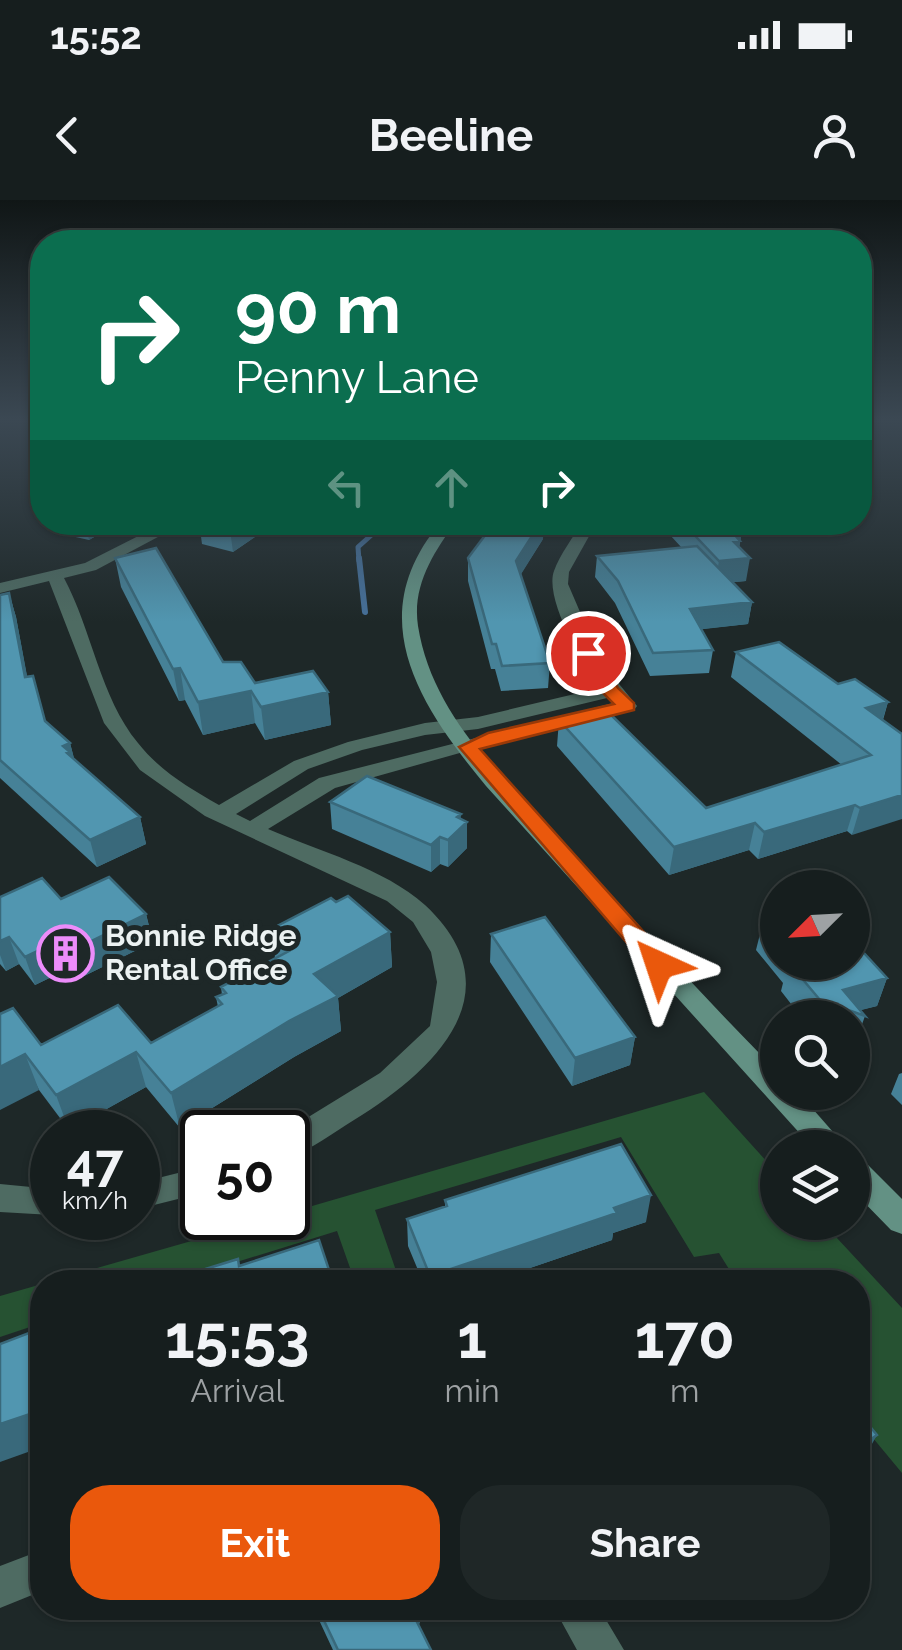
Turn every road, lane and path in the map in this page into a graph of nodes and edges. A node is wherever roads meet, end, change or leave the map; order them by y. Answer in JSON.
{"nodes":[{"id":1,"x":155,"y":535,"type":"edge"},
{"id":2,"x":441,"y":535,"type":"edge"},
{"id":3,"x":582,"y":535,"type":"edge"},
{"id":4,"x":55,"y":577,"type":"junction"},
{"id":5,"x":0,"y":588,"type":"edge"},
{"id":6,"x":611,"y":692,"type":"junction"},
{"id":7,"x":452,"y":726,"type":"junction"},
{"id":8,"x":468,"y":747,"type":"junction"},
{"id":9,"x":220,"y":814,"type":"junction"},
{"id":10,"x":251,"y":830,"type":"junction"},
{"id":11,"x":760,"y":1073,"type":"edge"},
{"id":12,"x":795,"y":1110,"type":"edge"},
{"id":13,"x":815,"y":1130,"type":"edge"},
{"id":14,"x":310,"y":1132,"type":"edge"},
{"id":15,"x":870,"y":1187,"type":"edge"},
{"id":16,"x":0,"y":1198,"type":"edge"},
{"id":17,"x":30,"y":1200,"type":"edge"},
{"id":18,"x":902,"y":1220,"type":"edge"},
{"id":19,"x":30,"y":1575,"type":"edge"},
{"id":20,"x":0,"y":1586,"type":"edge"},
{"id":21,"x":582,"y":1620,"type":"edge"},
{"id":22,"x":602,"y":1650,"type":"edge"}],
"edges":[{"from":1,"to":4,"type":"street"},
{"from":2,"to":7,"type":"main road"},
{"from":3,"to":6,"type":"street"},
{"from":4,"to":5,"type":"street"},
{"from":4,"to":9,"type":"street"},
{"from":6,"to":7,"type":"street"},
{"from":6,"to":8,"type":"street"},
{"from":7,"to":8,"type":"main road"},
{"from":7,"to":9,"type":"street"},
{"from":8,"to":10,"type":"street"},
{"from":8,"to":11,"type":"main road"},
{"from":9,"to":10,"type":"street"},
{"from":10,"to":14,"type":"street"},
{"from":12,"to":13,"type":"main road"},
{"from":15,"to":18,"type":"main road"},
{"from":16,"to":17,"type":"street"},
{"from":19,"to":20,"type":"street"},
{"from":21,"to":22,"type":"street"}]}
